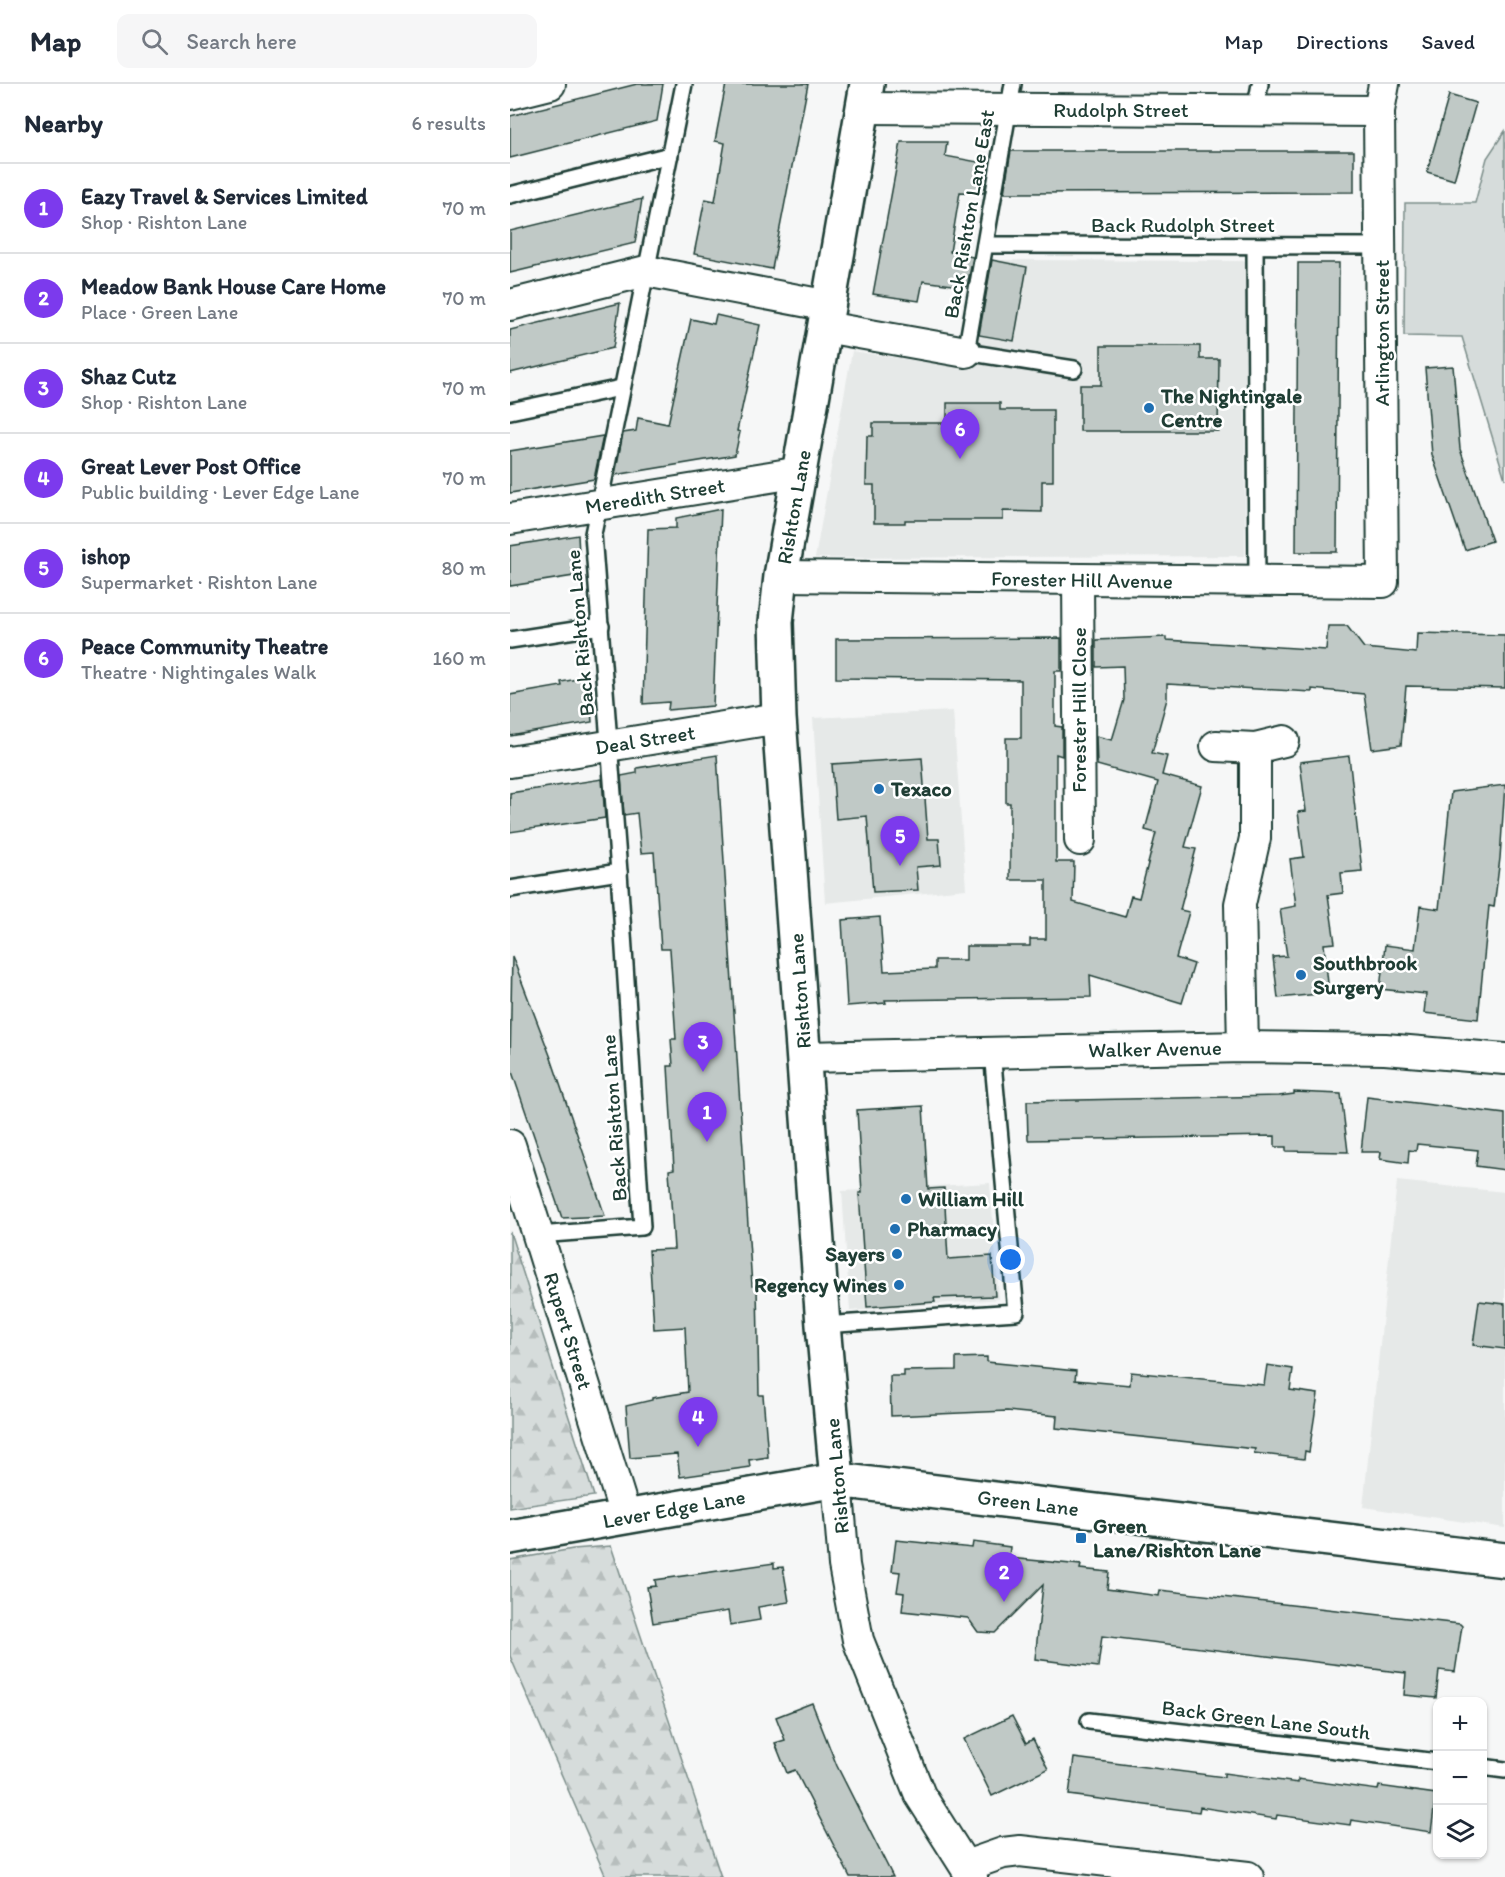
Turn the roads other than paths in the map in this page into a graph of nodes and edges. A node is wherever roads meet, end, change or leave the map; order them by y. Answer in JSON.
{"nodes":[{"id":1,"x":550,"y":84,"type":"edge"},
{"id":2,"x":684,"y":84,"type":"edge"},
{"id":3,"x":510,"y":94,"type":"edge"},
{"id":4,"x":865,"y":96,"type":"edge"},
{"id":5,"x":1011,"y":97,"type":"edge"},
{"id":6,"x":1140,"y":97,"type":"edge"},
{"id":7,"x":1258,"y":97,"type":"edge"},
{"id":8,"x":1381,"y":98,"type":"edge"},
{"id":9,"x":670,"y":155,"type":"junction"},
{"id":10,"x":510,"y":195,"type":"edge"},
{"id":11,"x":985,"y":245,"type":"junction"},
{"id":12,"x":1256,"y":246,"type":"junction"},
{"id":13,"x":1381,"y":246,"type":"junction"},
{"id":14,"x":645,"y":271,"type":"junction"},
{"id":15,"x":510,"y":305,"type":"edge"},
{"id":16,"x":827,"y":316,"type":"junction"},
{"id":17,"x":966,"y":352,"type":"junction"},
{"id":18,"x":1074,"y":369,"type":"dead end"},
{"id":19,"x":621,"y":388,"type":"junction"},
{"id":20,"x":510,"y":411,"type":"edge"},
{"id":21,"x":801,"y":472,"type":"junction"},
{"id":22,"x":598,"y":505,"type":"junction"},
{"id":23,"x":510,"y":519,"type":"edge"},
{"id":24,"x":781,"y":576,"type":"junction"},
{"id":25,"x":1078,"y":580,"type":"junction"},
{"id":26,"x":1257,"y":582,"type":"junction"},
{"id":27,"x":1383,"y":582,"type":"joint"},
{"id":28,"x":601,"y":626,"type":"junction"},
{"id":29,"x":510,"y":640,"type":"edge"},
{"id":30,"x":779,"y":718,"type":"junction"},
{"id":31,"x":1284,"y":741,"type":"dead end"},
{"id":32,"x":610,"y":746,"type":"junction"},
{"id":33,"x":1216,"y":746,"type":"dead end"},
{"id":34,"x":1256,"y":748,"type":"junction"},
{"id":35,"x":510,"y":762,"type":"edge"},
{"id":36,"x":1080,"y":840,"type":"dead end"},
{"id":37,"x":619,"y":872,"type":"junction"},
{"id":38,"x":510,"y":889,"type":"edge"},
{"id":39,"x":1243,"y":1047,"type":"junction"},
{"id":40,"x":992,"y":1052,"type":"junction"},
{"id":41,"x":806,"y":1057,"type":"junction"},
{"id":42,"x":1505,"y":1059,"type":"edge"},
{"id":43,"x":510,"y":1145,"type":"edge"},
{"id":44,"x":538,"y":1235,"type":"junction"},
{"id":45,"x":823,"y":1325,"type":"junction"},
{"id":46,"x":837,"y":1480,"type":"junction"},
{"id":47,"x":610,"y":1520,"type":"junction"},
{"id":48,"x":510,"y":1537,"type":"edge"},
{"id":49,"x":1505,"y":1560,"type":"edge"},
{"id":50,"x":1089,"y":1721,"type":"dead end"},
{"id":51,"x":1433,"y":1762,"type":"edge"},
{"id":52,"x":1487,"y":1768,"type":"edge"},
{"id":53,"x":1505,"y":1770,"type":"edge"},
{"id":54,"x":969,"y":1872,"type":"edge"},
{"id":55,"x":1248,"y":1877,"type":"edge"}],
"edges":[{"from":1,"to":3,"type":"street"},
{"from":2,"to":9,"type":"lane","name":"Back Rishton Lane"},
{"from":4,"to":5,"type":"street","name":"Rudolph Street"},
{"from":4,"to":16,"type":"street","name":"Rishton Lane"},
{"from":5,"to":6,"type":"street","name":"Rudolph Street"},
{"from":5,"to":11,"type":"lane","name":"Back Rishton Lane East"},
{"from":6,"to":7,"type":"street","name":"Rudolph Street"},
{"from":7,"to":8,"type":"street","name":"Rudolph Street"},
{"from":8,"to":13,"type":"street","name":"Arlington Street"},
{"from":9,"to":10,"type":"lane"},
{"from":9,"to":14,"type":"lane","name":"Back Rishton Lane"},
{"from":11,"to":12,"type":"lane","name":"Back Rudolph Street"},
{"from":11,"to":17,"type":"lane","name":"Back Rishton Lane East"},
{"from":12,"to":13,"type":"lane","name":"Back Rudolph Street"},
{"from":12,"to":26,"type":"lane"},
{"from":13,"to":27,"type":"street","name":"Arlington Street"},
{"from":14,"to":15,"type":"street"},
{"from":14,"to":16,"type":"street"},
{"from":14,"to":19,"type":"lane","name":"Back Rishton Lane"},
{"from":16,"to":17,"type":"street"},
{"from":16,"to":21,"type":"street","name":"Rishton Lane"},
{"from":17,"to":18,"type":"lane"},
{"from":19,"to":20,"type":"lane"},
{"from":19,"to":22,"type":"lane","name":"Back Rishton Lane"},
{"from":21,"to":22,"type":"street","name":"Meredith Street"},
{"from":21,"to":24,"type":"street","name":"Rishton Lane"},
{"from":22,"to":23,"type":"street","name":"Meredith Street"},
{"from":22,"to":28,"type":"lane","name":"Back Rishton Lane"},
{"from":24,"to":25,"type":"street","name":"Forester Hill Avenue"},
{"from":24,"to":30,"type":"street","name":"Rishton Lane"},
{"from":25,"to":26,"type":"street","name":"Forester Hill Avenue"},
{"from":25,"to":36,"type":"street","name":"Forester Hill Close"},
{"from":26,"to":27,"type":"street","name":"Forester Hill Avenue"},
{"from":28,"to":29,"type":"lane"},
{"from":28,"to":32,"type":"lane","name":"Back Rishton Lane"},
{"from":30,"to":32,"type":"street","name":"Deal Street"},
{"from":30,"to":41,"type":"street","name":"Rishton Lane"},
{"from":31,"to":34,"type":"street"},
{"from":32,"to":35,"type":"street","name":"Deal Street"},
{"from":32,"to":37,"type":"lane","name":"Back Rishton Lane"},
{"from":33,"to":34,"type":"street"},
{"from":34,"to":39,"type":"street"},
{"from":37,"to":38,"type":"lane"},
{"from":37,"to":44,"type":"lane","name":"Back Rishton Lane"},
{"from":39,"to":40,"type":"street","name":"Walker Avenue"},
{"from":39,"to":42,"type":"street","name":"Walker Avenue"},
{"from":40,"to":41,"type":"street","name":"Walker Avenue"},
{"from":40,"to":45,"type":"lane"},
{"from":41,"to":45,"type":"street","name":"Rishton Lane"},
{"from":43,"to":44,"type":"street","name":"Rupert Street"},
{"from":44,"to":47,"type":"street","name":"Rupert Street"},
{"from":45,"to":46,"type":"street","name":"Rishton Lane"},
{"from":46,"to":47,"type":"street","name":"Lever Edge Lane"},
{"from":46,"to":49,"type":"street","name":"Green Lane"},
{"from":46,"to":54,"type":"street","name":"Rishton Lane"},
{"from":47,"to":48,"type":"street","name":"Lever Edge Lane"},
{"from":50,"to":51,"type":"lane","name":"Back Green Lane South"},
{"from":52,"to":53,"type":"lane"},
{"from":54,"to":55,"type":"street"}]}
